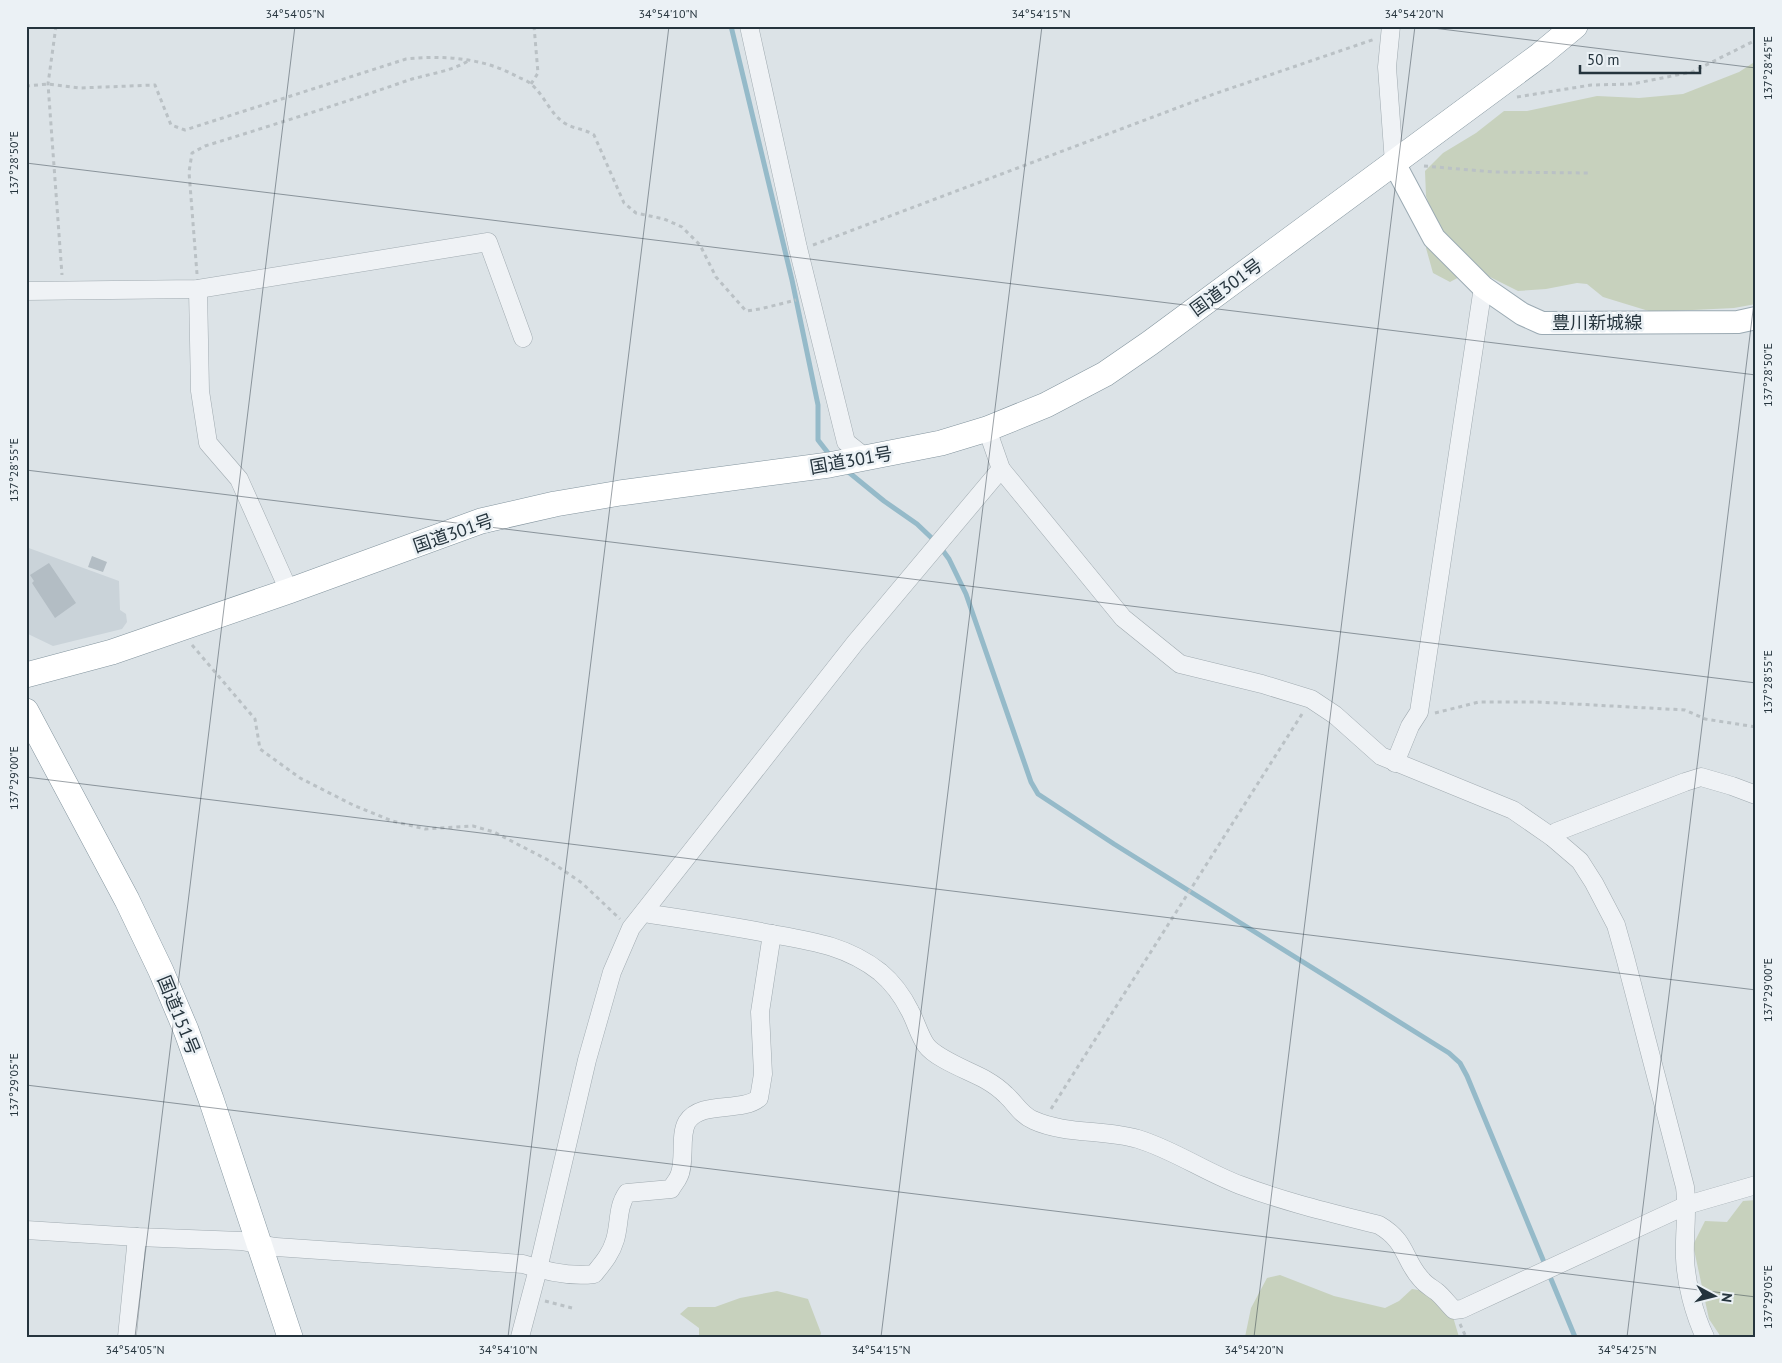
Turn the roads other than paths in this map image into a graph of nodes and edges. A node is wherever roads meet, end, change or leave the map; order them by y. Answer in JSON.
{"nodes":[{"id":1,"x":749,"y":26,"type":"edge"},
{"id":2,"x":1575,"y":26,"type":"edge"},
{"id":3,"x":1390,"y":30,"type":"edge"},
{"id":4,"x":1394,"y":163,"type":"junction"},
{"id":5,"x":1483,"y":287,"type":"junction"},
{"id":6,"x":198,"y":289,"type":"junction"},
{"id":7,"x":26,"y":290,"type":"edge"},
{"id":8,"x":1756,"y":318,"type":"edge"},
{"id":9,"x":523,"y":338,"type":"dead end"},
{"id":10,"x":987,"y":429,"type":"junction"},
{"id":11,"x":849,"y":462,"type":"junction"},
{"id":12,"x":1001,"y":469,"type":"junction"},
{"id":13,"x":289,"y":591,"type":"junction"},
{"id":14,"x":26,"y":675,"type":"edge"},
{"id":15,"x":26,"y":711,"type":"edge"},
{"id":16,"x":1395,"y":763,"type":"junction"},
{"id":17,"x":1756,"y":796,"type":"edge"},
{"id":18,"x":1552,"y":837,"type":"junction"},
{"id":19,"x":645,"y":911,"type":"junction"},
{"id":20,"x":772,"y":934,"type":"junction"},
{"id":21,"x":1756,"y":1186,"type":"edge"},
{"id":22,"x":1687,"y":1205,"type":"junction"},
{"id":23,"x":26,"y":1230,"type":"edge"},
{"id":24,"x":137,"y":1237,"type":"junction"},
{"id":25,"x":259,"y":1245,"type":"junction"},
{"id":26,"x":538,"y":1269,"type":"junction"},
{"id":27,"x":127,"y":1337,"type":"edge"},
{"id":28,"x":290,"y":1337,"type":"edge"},
{"id":29,"x":520,"y":1337,"type":"edge"},
{"id":30,"x":1705,"y":1337,"type":"edge"}],
"edges":[{"from":1,"to":11,"type":"street"},
{"from":2,"to":4,"type":"highway","name":"国道301号"},
{"from":3,"to":4,"type":"street"},
{"from":4,"to":5,"type":"main road","name":"豊川新城線"},
{"from":4,"to":10,"type":"highway","name":"国道301号"},
{"from":5,"to":8,"type":"main road","name":"豊川新城線"},
{"from":5,"to":16,"type":"street"},
{"from":6,"to":7,"type":"street"},
{"from":6,"to":9,"type":"street"},
{"from":6,"to":13,"type":"street"},
{"from":10,"to":11,"type":"highway","name":"国道301号"},
{"from":10,"to":12,"type":"street"},
{"from":11,"to":13,"type":"highway","name":"国道301号"},
{"from":12,"to":16,"type":"street"},
{"from":12,"to":19,"type":"street"},
{"from":13,"to":14,"type":"highway","name":"国道301号"},
{"from":15,"to":25,"type":"highway","name":"国道151号"},
{"from":16,"to":18,"type":"street"},
{"from":17,"to":18,"type":"street"},
{"from":18,"to":22,"type":"street"},
{"from":19,"to":20,"type":"street"},
{"from":19,"to":26,"type":"street"},
{"from":20,"to":22,"type":"street"},
{"from":20,"to":26,"type":"street"},
{"from":21,"to":22,"type":"street"},
{"from":22,"to":30,"type":"street"},
{"from":23,"to":24,"type":"street"},
{"from":24,"to":25,"type":"street"},
{"from":24,"to":27,"type":"street"},
{"from":25,"to":26,"type":"street"},
{"from":25,"to":28,"type":"highway","name":"国道151号"},
{"from":26,"to":29,"type":"street"}]}
